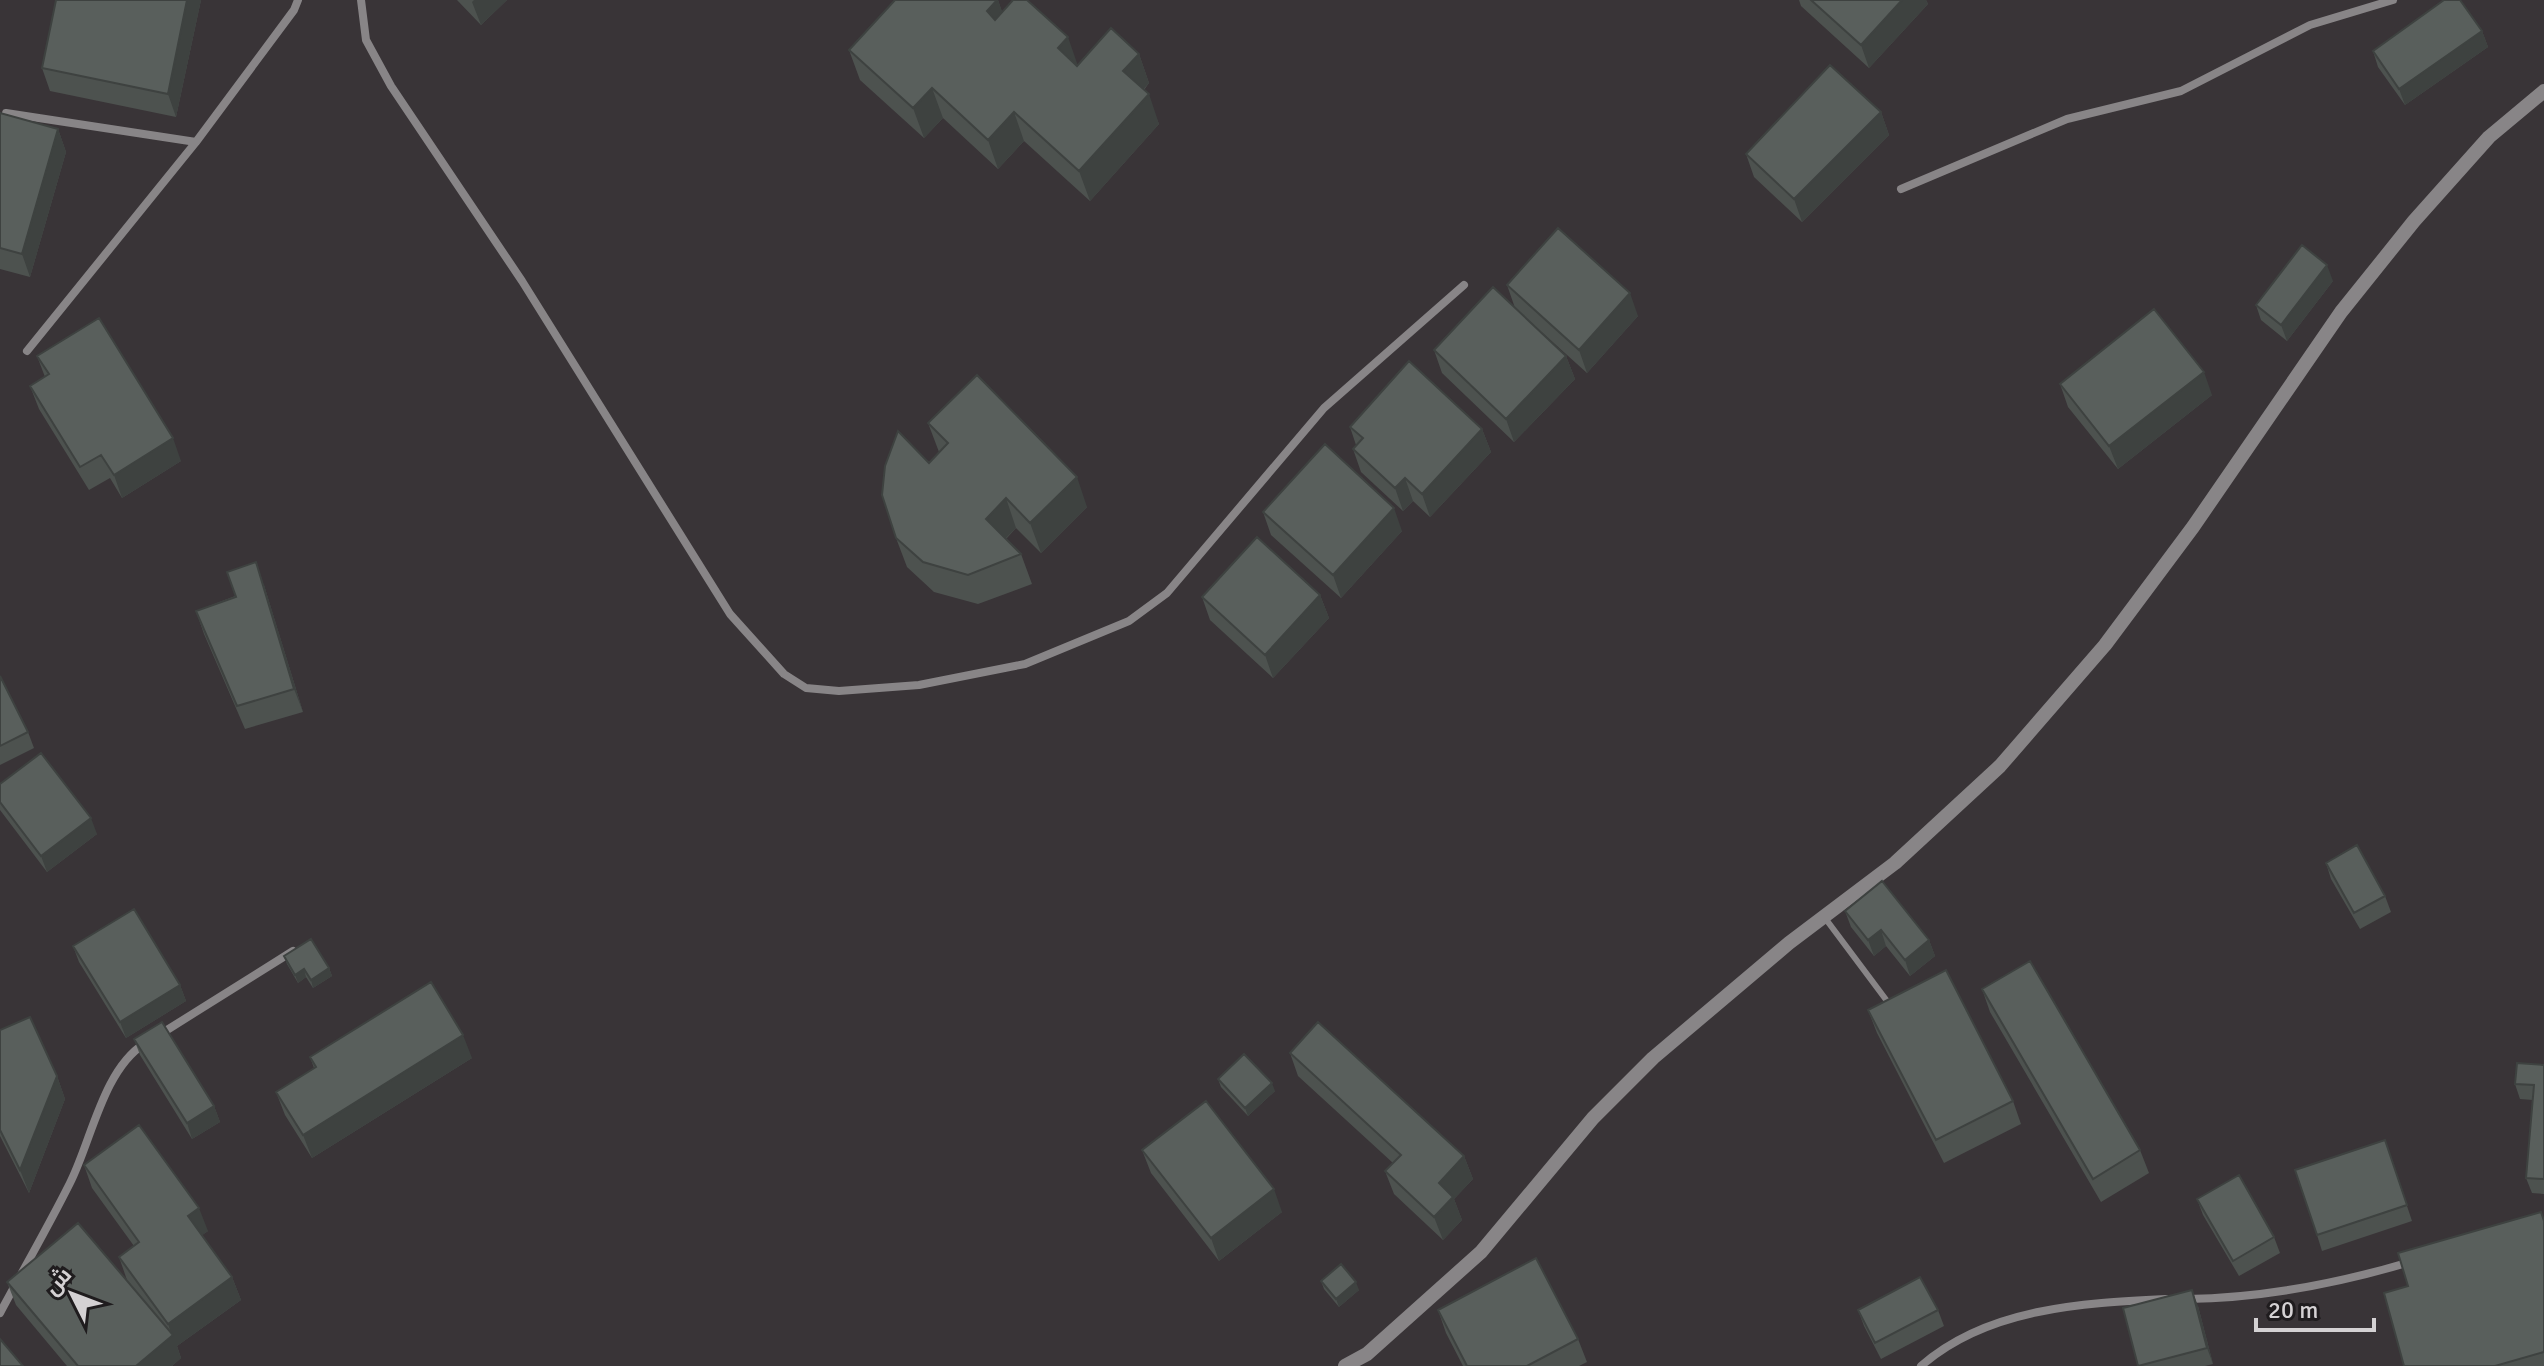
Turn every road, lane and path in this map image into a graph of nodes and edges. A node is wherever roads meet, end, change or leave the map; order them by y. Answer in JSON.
{"nodes":[{"id":1,"x":298,"y":0,"type":"edge"},
{"id":2,"x":361,"y":0,"type":"edge"},
{"id":3,"x":2393,"y":0,"type":"edge"},
{"id":4,"x":2544,"y":91,"type":"edge"},
{"id":5,"x":6,"y":113,"type":"edge"},
{"id":6,"x":196,"y":142,"type":"junction"},
{"id":7,"x":1901,"y":189,"type":"dead end"},
{"id":8,"x":1464,"y":285,"type":"dead end"},
{"id":9,"x":27,"y":351,"type":"dead end"},
{"id":10,"x":1824,"y":917,"type":"junction"},
{"id":11,"x":295,"y":950,"type":"edge"},
{"id":12,"x":1892,"y":1008,"type":"edge"},
{"id":13,"x":2420,"y":1259,"type":"edge"},
{"id":14,"x":0,"y":1313,"type":"edge"},
{"id":15,"x":1345,"y":1366,"type":"edge"},
{"id":16,"x":1921,"y":1366,"type":"edge"}],
"edges":[{"from":1,"to":6,"type":"street"},
{"from":2,"to":8,"type":"street"},
{"from":3,"to":7,"type":"street"},
{"from":4,"to":10,"type":"street"},
{"from":5,"to":6,"type":"street"},
{"from":6,"to":9,"type":"street"},
{"from":10,"to":12,"type":"lane"},
{"from":10,"to":15,"type":"street"},
{"from":11,"to":14,"type":"street"},
{"from":13,"to":16,"type":"street"}]}
